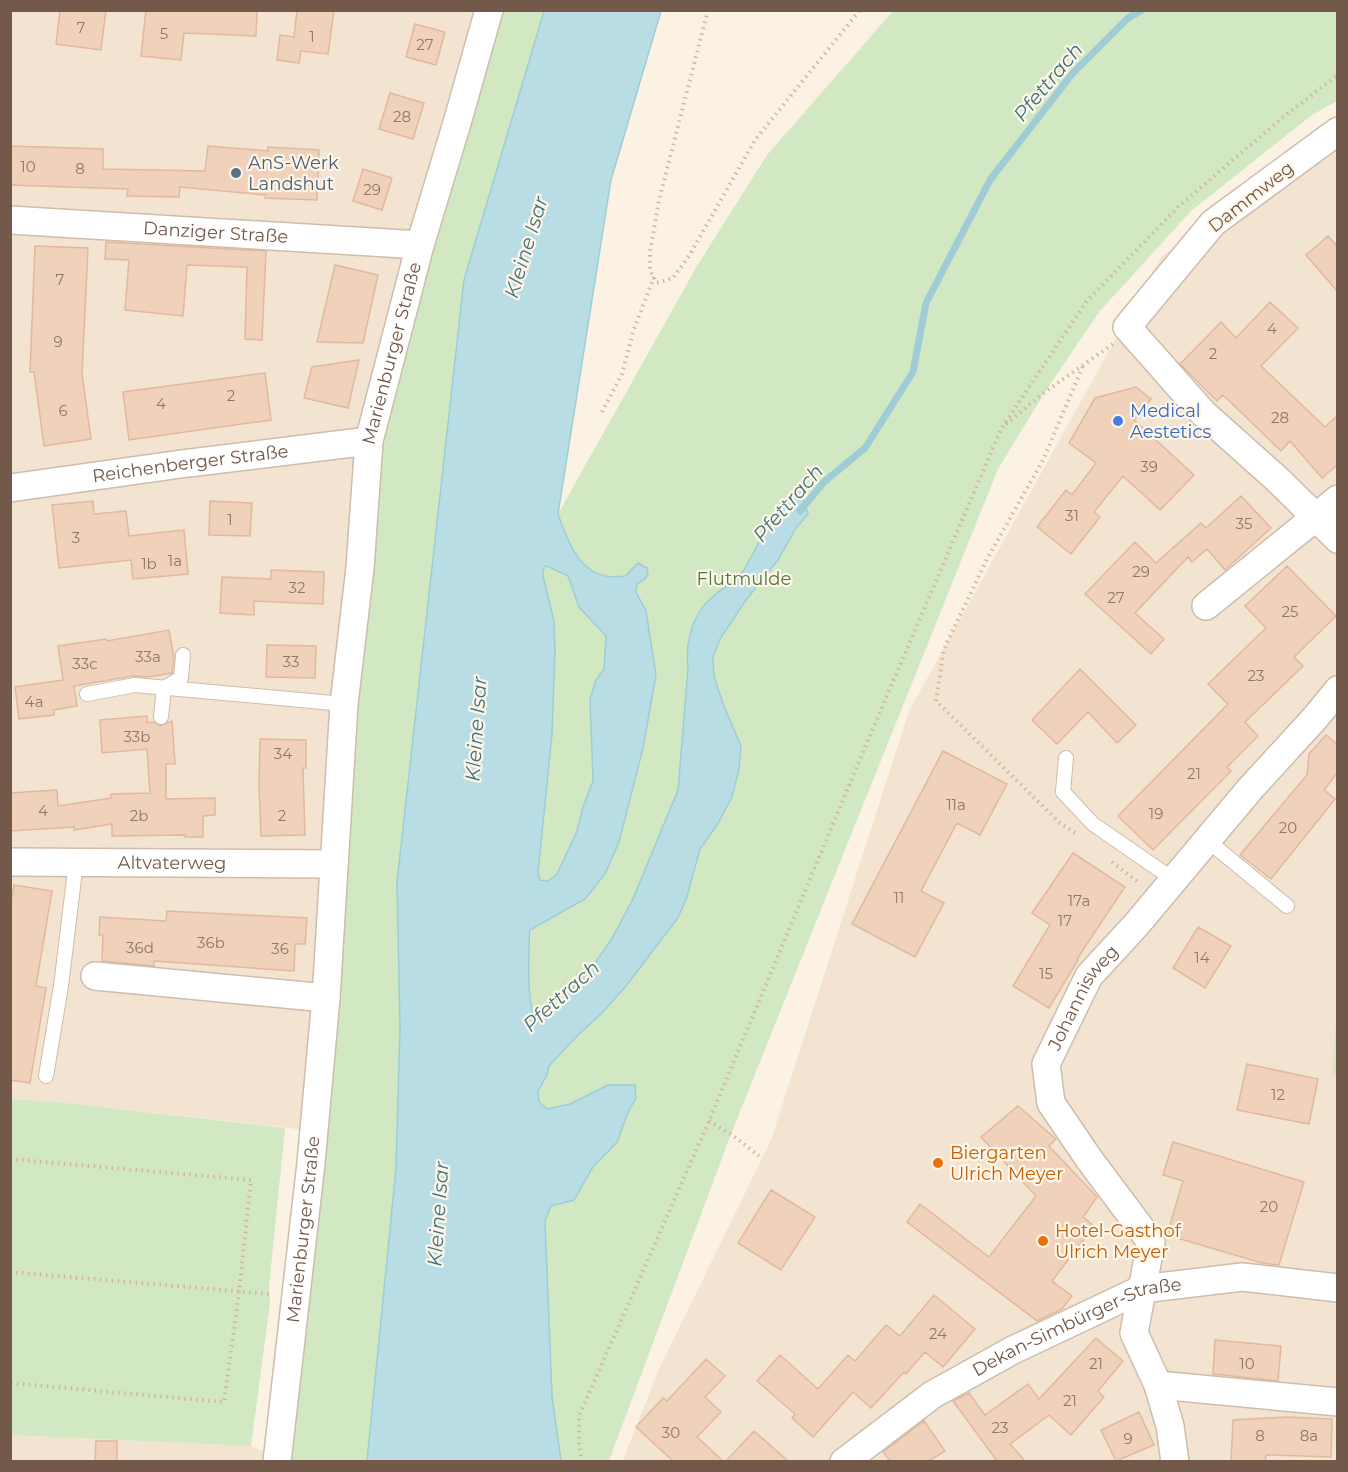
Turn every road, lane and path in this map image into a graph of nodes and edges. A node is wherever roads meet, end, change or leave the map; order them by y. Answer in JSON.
{"nodes":[{"id":1,"x":489,"y":10,"type":"edge"},
{"id":2,"x":708,"y":10,"type":"edge"},
{"id":3,"x":860,"y":10,"type":"edge"},
{"id":4,"x":1338,"y":75,"type":"edge"},
{"id":5,"x":1338,"y":131,"type":"edge"},
{"id":6,"x":10,"y":220,"type":"edge"},
{"id":7,"x":420,"y":245,"type":"junction"},
{"id":8,"x":654,"y":277,"type":"junction"},
{"id":9,"x":1127,"y":327,"type":"junction"},
{"id":10,"x":1083,"y":366,"type":"junction"},
{"id":11,"x":602,"y":412,"type":"dead end"},
{"id":12,"x":1001,"y":429,"type":"junction"},
{"id":13,"x":369,"y":441,"type":"junction"},
{"id":14,"x":10,"y":488,"type":"edge"},
{"id":15,"x":1338,"y":499,"type":"edge"},
{"id":16,"x":1316,"y":518,"type":"junction"},
{"id":17,"x":1338,"y":539,"type":"edge"},
{"id":18,"x":1206,"y":606,"type":"dead end"},
{"id":19,"x":183,"y":655,"type":"dead end"},
{"id":20,"x":164,"y":688,"type":"junction"},
{"id":21,"x":1338,"y":690,"type":"edge"},
{"id":22,"x":87,"y":693,"type":"dead end"},
{"id":23,"x":344,"y":704,"type":"junction"},
{"id":24,"x":161,"y":717,"type":"dead end"},
{"id":25,"x":1066,"y":758,"type":"dead end"},
{"id":26,"x":1076,"y":835,"type":"dead end"},
{"id":27,"x":1207,"y":840,"type":"junction"},
{"id":28,"x":1108,"y":859,"type":"dead end"},
{"id":29,"x":10,"y":862,"type":"edge"},
{"id":30,"x":76,"y":862,"type":"junction"},
{"id":31,"x":334,"y":864,"type":"junction"},
{"id":32,"x":1166,"y":889,"type":"junction"},
{"id":33,"x":1287,"y":906,"type":"dead end"},
{"id":34,"x":95,"y":976,"type":"dead end"},
{"id":35,"x":326,"y":998,"type":"junction"},
{"id":36,"x":46,"y":1076,"type":"dead end"},
{"id":37,"x":709,"y":1121,"type":"junction"},
{"id":38,"x":759,"y":1156,"type":"dead end"},
{"id":39,"x":10,"y":1159,"type":"edge"},
{"id":40,"x":10,"y":1272,"type":"edge"},
{"id":41,"x":1338,"y":1288,"type":"edge"},
{"id":42,"x":1142,"y":1289,"type":"junction"},
{"id":43,"x":239,"y":1292,"type":"junction"},
{"id":44,"x":296,"y":1295,"type":"junction"},
{"id":45,"x":10,"y":1383,"type":"edge"},
{"id":46,"x":1158,"y":1385,"type":"junction"},
{"id":47,"x":1338,"y":1402,"type":"edge"},
{"id":48,"x":277,"y":1461,"type":"edge"},
{"id":49,"x":582,"y":1461,"type":"edge"},
{"id":50,"x":844,"y":1461,"type":"edge"},
{"id":51,"x":1175,"y":1461,"type":"edge"}],
"edges":[{"from":1,"to":7,"type":"street","name":"Marienburger Straße"},
{"from":2,"to":8,"type":"path"},
{"from":3,"to":8,"type":"path"},
{"from":4,"to":12,"type":"path"},
{"from":5,"to":9,"type":"street","name":"Dammweg"},
{"from":6,"to":7,"type":"street","name":"Danziger Straße"},
{"from":7,"to":13,"type":"street","name":"Marienburger Straße"},
{"from":8,"to":11,"type":"path"},
{"from":9,"to":10,"type":"path"},
{"from":9,"to":16,"type":"street"},
{"from":10,"to":12,"type":"path"},
{"from":10,"to":26,"type":"path"},
{"from":12,"to":37,"type":"path"},
{"from":13,"to":14,"type":"street","name":"Reichenberger Straße"},
{"from":13,"to":23,"type":"street","name":"Marienburger Straße"},
{"from":15,"to":16,"type":"street"},
{"from":16,"to":17,"type":"street"},
{"from":16,"to":18,"type":"street"},
{"from":19,"to":20,"type":"lane"},
{"from":20,"to":22,"type":"lane"},
{"from":20,"to":23,"type":"lane"},
{"from":20,"to":24,"type":"lane"},
{"from":21,"to":27,"type":"street","name":"Johannisweg"},
{"from":23,"to":31,"type":"street","name":"Marienburger Straße"},
{"from":25,"to":32,"type":"lane"},
{"from":27,"to":32,"type":"street","name":"Johannisweg"},
{"from":27,"to":33,"type":"lane"},
{"from":28,"to":32,"type":"path"},
{"from":29,"to":30,"type":"street","name":"Altvaterweg"},
{"from":30,"to":31,"type":"street","name":"Altvaterweg"},
{"from":30,"to":36,"type":"lane"},
{"from":31,"to":35,"type":"street","name":"Marienburger Straße"},
{"from":32,"to":42,"type":"street","name":"Johannisweg"},
{"from":34,"to":35,"type":"street"},
{"from":35,"to":44,"type":"street","name":"Marienburger Straße"},
{"from":37,"to":38,"type":"path"},
{"from":37,"to":49,"type":"path"},
{"from":39,"to":43,"type":"path"},
{"from":40,"to":43,"type":"path"},
{"from":41,"to":42,"type":"street","name":"Dekan-Simbürger-Straße"},
{"from":42,"to":46,"type":"street","name":"Johannisweg"},
{"from":42,"to":50,"type":"street","name":"Dekan-Simbürger-Straße"},
{"from":43,"to":44,"type":"path"},
{"from":43,"to":45,"type":"path"},
{"from":44,"to":48,"type":"street","name":"Marienburger Straße"},
{"from":46,"to":47,"type":"street"},
{"from":46,"to":51,"type":"street","name":"Johannisweg"}]}
